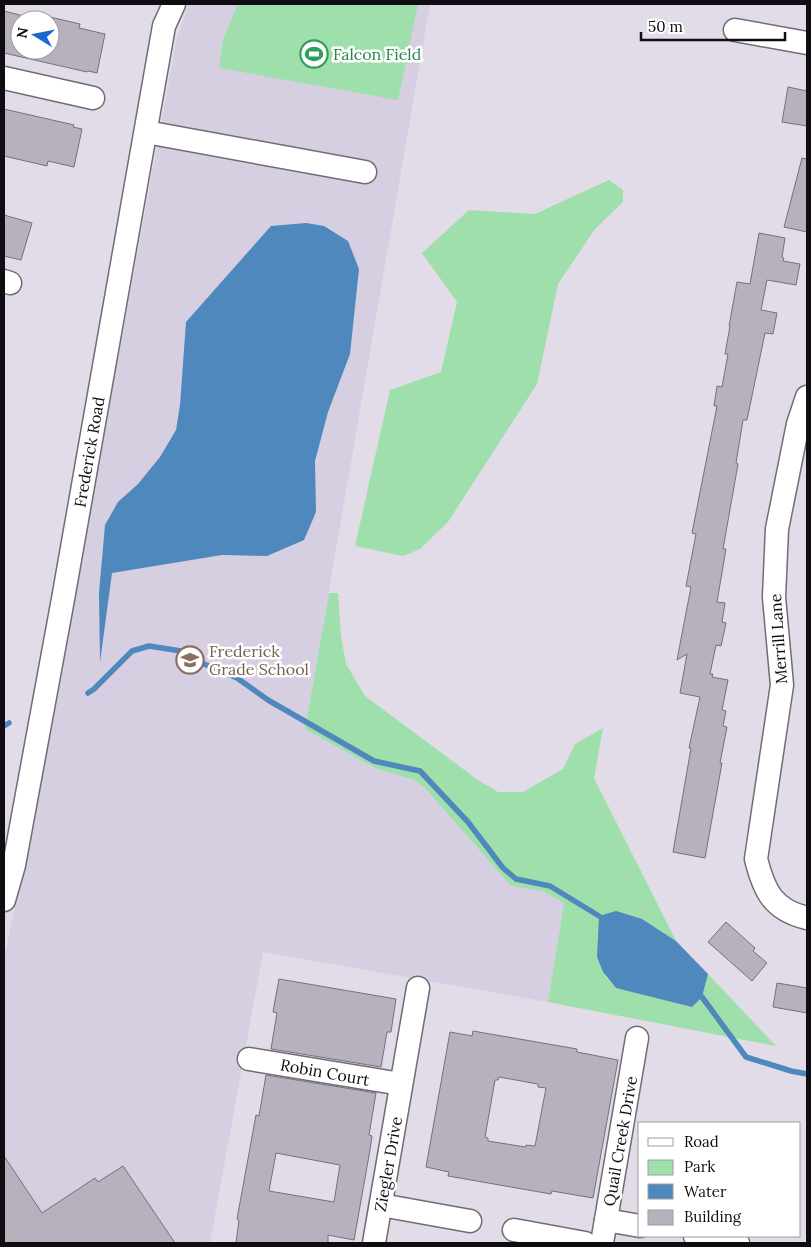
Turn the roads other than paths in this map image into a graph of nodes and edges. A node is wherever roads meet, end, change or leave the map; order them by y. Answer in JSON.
{"nodes":[{"id":1,"x":174,"y":4,"type":"edge"},
{"id":2,"x":735,"y":30,"type":"dead end"},
{"id":3,"x":807,"y":43,"type":"edge"},
{"id":4,"x":4,"y":78,"type":"edge"},
{"id":5,"x":92,"y":98,"type":"dead end"},
{"id":6,"x":146,"y":132,"type":"junction"},
{"id":7,"x":365,"y":172,"type":"dead end"},
{"id":8,"x":807,"y":397,"type":"edge"},
{"id":9,"x":4,"y":900,"type":"edge"},
{"id":10,"x":807,"y":918,"type":"edge"},
{"id":11,"x":418,"y":988,"type":"dead end"},
{"id":12,"x":637,"y":1038,"type":"dead end"},
{"id":13,"x":249,"y":1059,"type":"dead end"},
{"id":14,"x":401,"y":1084,"type":"junction"},
{"id":15,"x":381,"y":1205,"type":"junction"},
{"id":16,"x":606,"y":1220,"type":"junction"},
{"id":17,"x":470,"y":1221,"type":"dead end"},
{"id":18,"x":638,"y":1226,"type":"edge"},
{"id":19,"x":514,"y":1230,"type":"dead end"},
{"id":20,"x":702,"y":1237,"type":"edge"},
{"id":21,"x":374,"y":1243,"type":"edge"},
{"id":22,"x":585,"y":1243,"type":"edge"},
{"id":23,"x":602,"y":1243,"type":"edge"},
{"id":24,"x":738,"y":1243,"type":"edge"}],
"edges":[{"from":1,"to":6,"type":"street","name":"Frederick Road"},
{"from":2,"to":3,"type":"street"},
{"from":4,"to":5,"type":"street"},
{"from":6,"to":7,"type":"street"},
{"from":6,"to":9,"type":"street","name":"Frederick Road"},
{"from":8,"to":10,"type":"street","name":"Merrill Lane"},
{"from":11,"to":14,"type":"street","name":"Ziegler Drive"},
{"from":12,"to":16,"type":"street","name":"Quail Creek Drive"},
{"from":13,"to":14,"type":"street","name":"Robin Court"},
{"from":14,"to":15,"type":"street","name":"Ziegler Drive"},
{"from":15,"to":17,"type":"street"},
{"from":15,"to":21,"type":"street","name":"Ziegler Drive"},
{"from":16,"to":18,"type":"street"},
{"from":16,"to":23,"type":"street","name":"Quail Creek Drive"},
{"from":19,"to":22,"type":"street"},
{"from":20,"to":24,"type":"street"}]}
